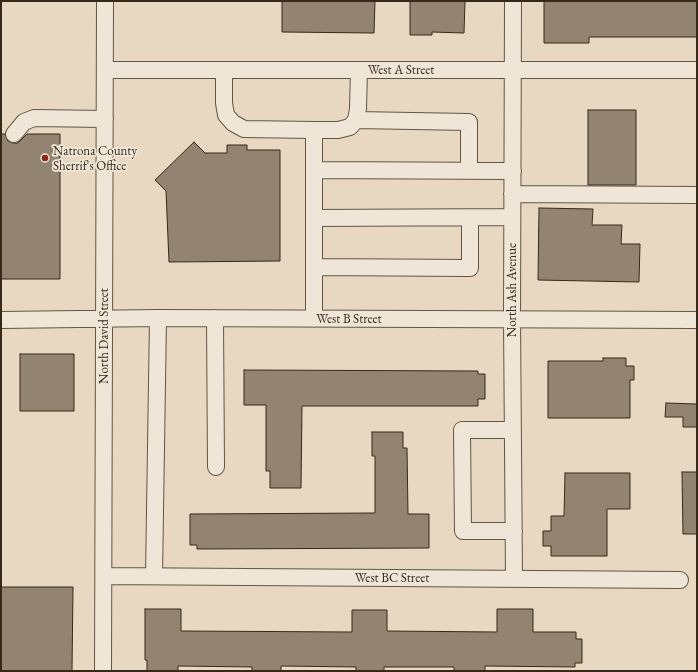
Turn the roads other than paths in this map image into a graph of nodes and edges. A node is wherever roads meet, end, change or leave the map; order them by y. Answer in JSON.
{"nodes":[{"id":1,"x":106,"y":1,"type":"edge"},
{"id":2,"x":513,"y":1,"type":"edge"},
{"id":3,"x":105,"y":70,"type":"junction"},
{"id":4,"x":224,"y":70,"type":"junction"},
{"id":5,"x":359,"y":70,"type":"junction"},
{"id":6,"x":513,"y":70,"type":"junction"},
{"id":7,"x":697,"y":70,"type":"edge"},
{"id":8,"x":105,"y":119,"type":"junction"},
{"id":9,"x":356,"y":120,"type":"junction"},
{"id":10,"x":314,"y":130,"type":"junction"},
{"id":11,"x":14,"y":134,"type":"dead end"},
{"id":12,"x":314,"y":170,"type":"junction"},
{"id":13,"x":469,"y":171,"type":"junction"},
{"id":14,"x":513,"y":171,"type":"junction"},
{"id":15,"x":512,"y":194,"type":"junction"},
{"id":16,"x":697,"y":195,"type":"edge"},
{"id":17,"x":512,"y":217,"type":"junction"},
{"id":18,"x":314,"y":218,"type":"junction"},
{"id":19,"x":470,"y":218,"type":"junction"},
{"id":20,"x":314,"y":267,"type":"junction"},
{"id":21,"x":104,"y":318,"type":"junction"},
{"id":22,"x":158,"y":318,"type":"junction"},
{"id":23,"x":215,"y":318,"type":"junction"},
{"id":24,"x":314,"y":319,"type":"junction"},
{"id":25,"x":512,"y":319,"type":"junction"},
{"id":26,"x":1,"y":320,"type":"edge"},
{"id":27,"x":697,"y":320,"type":"edge"},
{"id":28,"x":513,"y":430,"type":"junction"},
{"id":29,"x":216,"y":467,"type":"dead end"},
{"id":30,"x":514,"y":531,"type":"junction"},
{"id":31,"x":104,"y":576,"type":"junction"},
{"id":32,"x":154,"y":576,"type":"junction"},
{"id":33,"x":514,"y":579,"type":"junction"},
{"id":34,"x":680,"y":580,"type":"dead end"},
{"id":35,"x":103,"y":671,"type":"edge"}],
"edges":[{"from":1,"to":3,"type":"street","name":"North David Street"},
{"from":2,"to":6,"type":"street","name":"North Ash Avenue"},
{"from":3,"to":4,"type":"street","name":"West A Street"},
{"from":3,"to":8,"type":"street","name":"North David Street"},
{"from":4,"to":5,"type":"street","name":"West A Street"},
{"from":4,"to":10,"type":"street"},
{"from":5,"to":6,"type":"street","name":"West A Street"},
{"from":5,"to":9,"type":"street"},
{"from":6,"to":7,"type":"street","name":"West A Street"},
{"from":6,"to":14,"type":"street","name":"North Ash Avenue"},
{"from":8,"to":11,"type":"street"},
{"from":8,"to":21,"type":"street","name":"North David Street"},
{"from":9,"to":10,"type":"street"},
{"from":9,"to":13,"type":"street"},
{"from":10,"to":12,"type":"street"},
{"from":12,"to":13,"type":"street"},
{"from":12,"to":18,"type":"street"},
{"from":13,"to":14,"type":"street"},
{"from":14,"to":15,"type":"street","name":"North Ash Avenue"},
{"from":15,"to":16,"type":"street"},
{"from":15,"to":17,"type":"street","name":"North Ash Avenue"},
{"from":17,"to":19,"type":"street"},
{"from":17,"to":25,"type":"street","name":"North Ash Avenue"},
{"from":18,"to":19,"type":"street"},
{"from":18,"to":20,"type":"street"},
{"from":19,"to":20,"type":"street"},
{"from":20,"to":24,"type":"street"},
{"from":21,"to":22,"type":"street","name":"West B Street"},
{"from":21,"to":26,"type":"street","name":"West B Street"},
{"from":21,"to":31,"type":"street","name":"North David Street"},
{"from":22,"to":23,"type":"street","name":"West B Street"},
{"from":22,"to":32,"type":"street"},
{"from":23,"to":24,"type":"street","name":"West B Street"},
{"from":23,"to":29,"type":"street"},
{"from":24,"to":25,"type":"street","name":"West B Street"},
{"from":25,"to":27,"type":"street","name":"West B Street"},
{"from":25,"to":28,"type":"street","name":"North Ash Avenue"},
{"from":28,"to":30,"type":"street","name":"North Ash Avenue"},
{"from":28,"to":30,"type":"street"},
{"from":30,"to":33,"type":"street","name":"North Ash Avenue"},
{"from":31,"to":32,"type":"street","name":"West BC Street"},
{"from":31,"to":35,"type":"street","name":"North David Street"},
{"from":32,"to":33,"type":"street","name":"West BC Street"},
{"from":33,"to":34,"type":"street","name":"West BC Street"}]}
